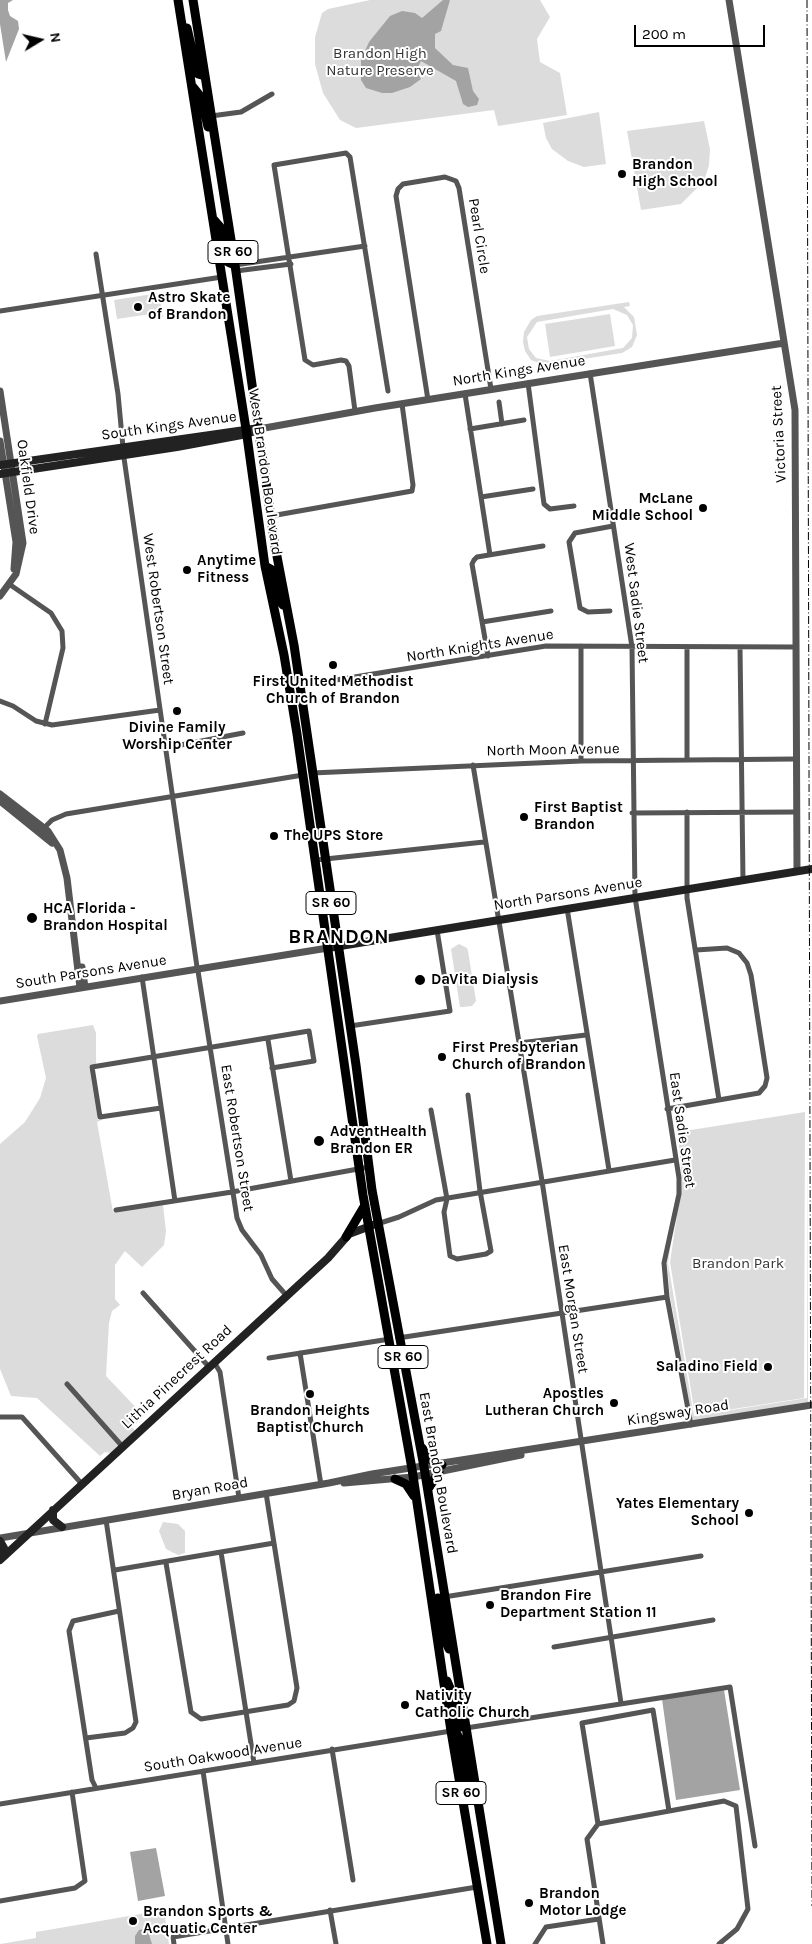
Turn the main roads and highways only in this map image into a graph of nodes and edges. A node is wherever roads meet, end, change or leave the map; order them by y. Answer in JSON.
{"nodes":[{"id":1,"x":193,"y":0,"type":"edge"},
{"id":2,"x":178,"y":1,"type":"edge"},
{"id":3,"x":204,"y":76,"type":"junction"},
{"id":4,"x":192,"y":86,"type":"junction"},
{"id":5,"x":216,"y":146,"type":"junction"},
{"id":6,"x":206,"y":180,"type":"junction"},
{"id":7,"x":221,"y":180,"type":"junction"},
{"id":8,"x":212,"y":218,"type":"junction"},
{"id":9,"x":235,"y":268,"type":"junction"},
{"id":10,"x":259,"y":429,"type":"junction"},
{"id":11,"x":246,"y":431,"type":"junction"},
{"id":12,"x":123,"y":451,"type":"junction"},
{"id":13,"x":5,"y":464,"type":"edge"},
{"id":14,"x":6,"y":473,"type":"edge"},
{"id":15,"x":264,"y":566,"type":"junction"},
{"id":16,"x":286,"y":606,"type":"junction"},
{"id":17,"x":298,"y":741,"type":"junction"},
{"id":18,"x":312,"y":773,"type":"junction"},
{"id":19,"x":303,"y":776,"type":"junction"},
{"id":20,"x":317,"y":802,"type":"junction"},
{"id":21,"x":320,"y":859,"type":"junction"},
{"id":22,"x":812,"y":868,"type":"edge"},
{"id":23,"x":338,"y":947,"type":"junction"},
{"id":24,"x":328,"y":948,"type":"junction"},
{"id":25,"x":364,"y":1168,"type":"junction"},
{"id":26,"x":365,"y":1205,"type":"junction"},
{"id":27,"x":373,"y":1225,"type":"junction"},
{"id":28,"x":346,"y":1237,"type":"junction"},
{"id":29,"x":395,"y":1339,"type":"junction"},
{"id":30,"x":420,"y":1446,"type":"junction"},
{"id":31,"x":396,"y":1479,"type":"road end"},
{"id":32,"x":428,"y":1489,"type":"junction"},
{"id":33,"x":417,"y":1501,"type":"junction"},
{"id":34,"x":53,"y":1510,"type":"junction"},
{"id":35,"x":62,"y":1527,"type":"road end"},
{"id":36,"x":0,"y":1539,"type":"edge"},
{"id":37,"x":0,"y":1560,"type":"edge"},
{"id":38,"x":438,"y":1598,"type":"junction"},
{"id":39,"x":443,"y":1675,"type":"junction"},
{"id":40,"x":466,"y":1728,"type":"junction"},
{"id":41,"x":451,"y":1731,"type":"junction"},
{"id":42,"x":476,"y":1793,"type":"junction"},
{"id":43,"x":487,"y":1944,"type":"edge"},
{"id":44,"x":501,"y":1944,"type":"edge"}],
"edges":[{"from":1,"to":3,"type":"highway","name":"West Brandon Boulevard","number":"SR 60"},
{"from":2,"to":3,"type":"highway"},
{"from":2,"to":4,"type":"highway","name":"West Brandon Boulevard","number":"SR 60"},
{"from":3,"to":5,"type":"highway","name":"West Brandon Boulevard","number":"SR 60"},
{"from":4,"to":5,"type":"highway"},
{"from":4,"to":6,"type":"highway","name":"West Brandon Boulevard","number":"SR 60"},
{"from":5,"to":7,"type":"highway","name":"West Brandon Boulevard","number":"SR 60"},
{"from":6,"to":7,"type":"highway"},
{"from":6,"to":8,"type":"highway","name":"West Brandon Boulevard","number":"SR 60"},
{"from":7,"to":9,"type":"highway","name":"West Brandon Boulevard","number":"SR 60"},
{"from":8,"to":9,"type":"highway"},
{"from":8,"to":11,"type":"highway","name":"West Brandon Boulevard","number":"SR 60"},
{"from":9,"to":10,"type":"highway","name":"West Brandon Boulevard","number":"SR 60"},
{"from":10,"to":11,"type":"main road","name":"South Kings Avenue"},
{"from":10,"to":16,"type":"highway","name":"West Brandon Boulevard","number":"SR 60"},
{"from":11,"to":12,"type":"main road","name":"South Kings Avenue"},
{"from":11,"to":15,"type":"highway","name":"West Brandon Boulevard","number":"SR 60"},
{"from":12,"to":13,"type":"main road","name":"South Kings Avenue"},
{"from":12,"to":14,"type":"main road","name":"South Kings Avenue"},
{"from":15,"to":16,"type":"highway"},
{"from":15,"to":17,"type":"highway","name":"West Brandon Boulevard","number":"SR 60"},
{"from":16,"to":18,"type":"highway","name":"West Brandon Boulevard","number":"SR 60"},
{"from":17,"to":18,"type":"highway"},
{"from":17,"to":19,"type":"highway","name":"West Brandon Boulevard","number":"SR 60"},
{"from":18,"to":20,"type":"highway","name":"West Brandon Boulevard","number":"SR 60"},
{"from":19,"to":20,"type":"highway"},
{"from":19,"to":21,"type":"highway","name":"West Brandon Boulevard","number":"SR 60"},
{"from":20,"to":21,"type":"highway","name":"West Brandon Boulevard","number":"SR 60"},
{"from":21,"to":23,"type":"highway","name":"West Brandon Boulevard","number":"SR 60"},
{"from":21,"to":24,"type":"highway","name":"West Brandon Boulevard","number":"SR 60"},
{"from":22,"to":23,"type":"main road","name":"North Parsons Avenue"},
{"from":23,"to":24,"type":"main road","name":"North Parsons Avenue"},
{"from":23,"to":25,"type":"highway","name":"East Brandon Boulevard","number":"SR 60"},
{"from":24,"to":25,"type":"highway","name":"East Brandon Boulevard","number":"SR 60"},
{"from":25,"to":26,"type":"highway","name":"East Brandon Boulevard","number":"SR 60"},
{"from":25,"to":27,"type":"highway","name":"East Brandon Boulevard","number":"SR 60"},
{"from":26,"to":27,"type":"highway","name":"East Brandon Boulevard","number":"SR 60"},
{"from":26,"to":28,"type":"highway"},
{"from":27,"to":28,"type":"main road","name":"Lithia Pinecrest Road"},
{"from":27,"to":29,"type":"highway","name":"East Brandon Boulevard","number":"SR 60"},
{"from":28,"to":34,"type":"main road","name":"Lithia Pinecrest Road"},
{"from":29,"to":30,"type":"highway","name":"East Brandon Boulevard","number":"SR 60"},
{"from":29,"to":33,"type":"highway","name":"East Brandon Boulevard","number":"SR 60"},
{"from":30,"to":32,"type":"highway","name":"East Brandon Boulevard","number":"SR 60"},
{"from":30,"to":32,"type":"highway"},
{"from":31,"to":33,"type":"highway"},
{"from":32,"to":38,"type":"highway","name":"East Brandon Boulevard","number":"SR 60"},
{"from":33,"to":38,"type":"highway","name":"East Brandon Boulevard","number":"SR 60"},
{"from":34,"to":35,"type":"main road"},
{"from":34,"to":37,"type":"main road","name":"Lithia Pinecrest Road"},
{"from":36,"to":37,"type":"main road"},
{"from":38,"to":39,"type":"highway","name":"East Brandon Boulevard","number":"SR 60"},
{"from":38,"to":40,"type":"highway","name":"East Brandon Boulevard","number":"SR 60"},
{"from":39,"to":40,"type":"highway"},
{"from":39,"to":41,"type":"highway","name":"East Brandon Boulevard","number":"SR 60"},
{"from":40,"to":42,"type":"highway","name":"East Brandon Boulevard","number":"SR 60"},
{"from":41,"to":42,"type":"highway"},
{"from":41,"to":43,"type":"highway","name":"East Brandon Boulevard","number":"SR 60"},
{"from":42,"to":44,"type":"highway","name":"East Brandon Boulevard","number":"SR 60"}]}
